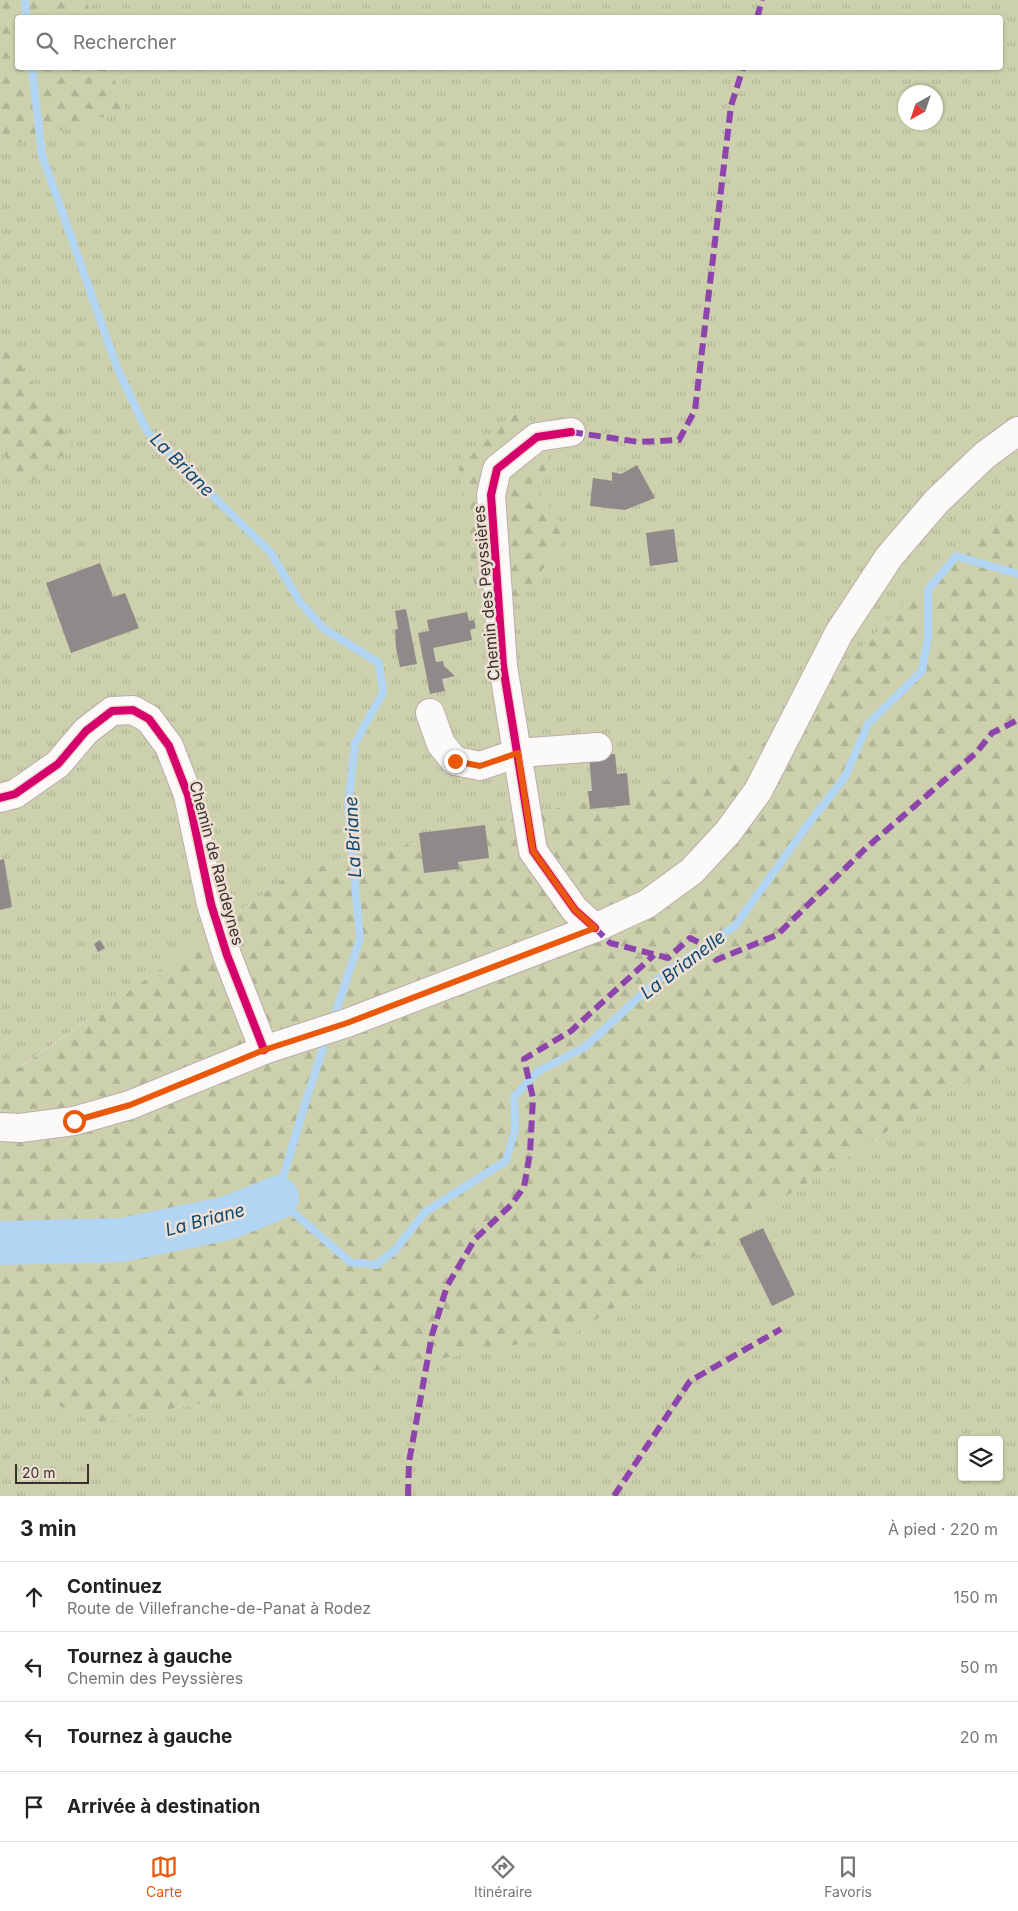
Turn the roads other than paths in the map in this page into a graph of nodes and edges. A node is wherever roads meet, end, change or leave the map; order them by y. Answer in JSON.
{"nodes":[{"id":1,"x":1018,"y":431,"type":"edge"},
{"id":2,"x":571,"y":432,"type":"dead end"},
{"id":3,"x":430,"y":713,"type":"dead end"},
{"id":4,"x":598,"y":746,"type":"dead end"},
{"id":5,"x":518,"y":753,"type":"junction"},
{"id":6,"x":0,"y":798,"type":"edge"},
{"id":7,"x":595,"y":928,"type":"junction"},
{"id":8,"x":264,"y":1050,"type":"junction"},
{"id":9,"x":0,"y":1127,"type":"edge"}],
"edges":[{"from":1,"to":7,"type":"main road"},
{"from":2,"to":5,"type":"main road","name":"Chemin des Peyssières"},
{"from":3,"to":5,"type":"main road"},
{"from":4,"to":5,"type":"main road"},
{"from":5,"to":7,"type":"main road","name":"Chemin des Peyssières"},
{"from":6,"to":8,"type":"main road","name":"Chemin de Randeynes"},
{"from":7,"to":8,"type":"main road"},
{"from":8,"to":9,"type":"main road"}]}
